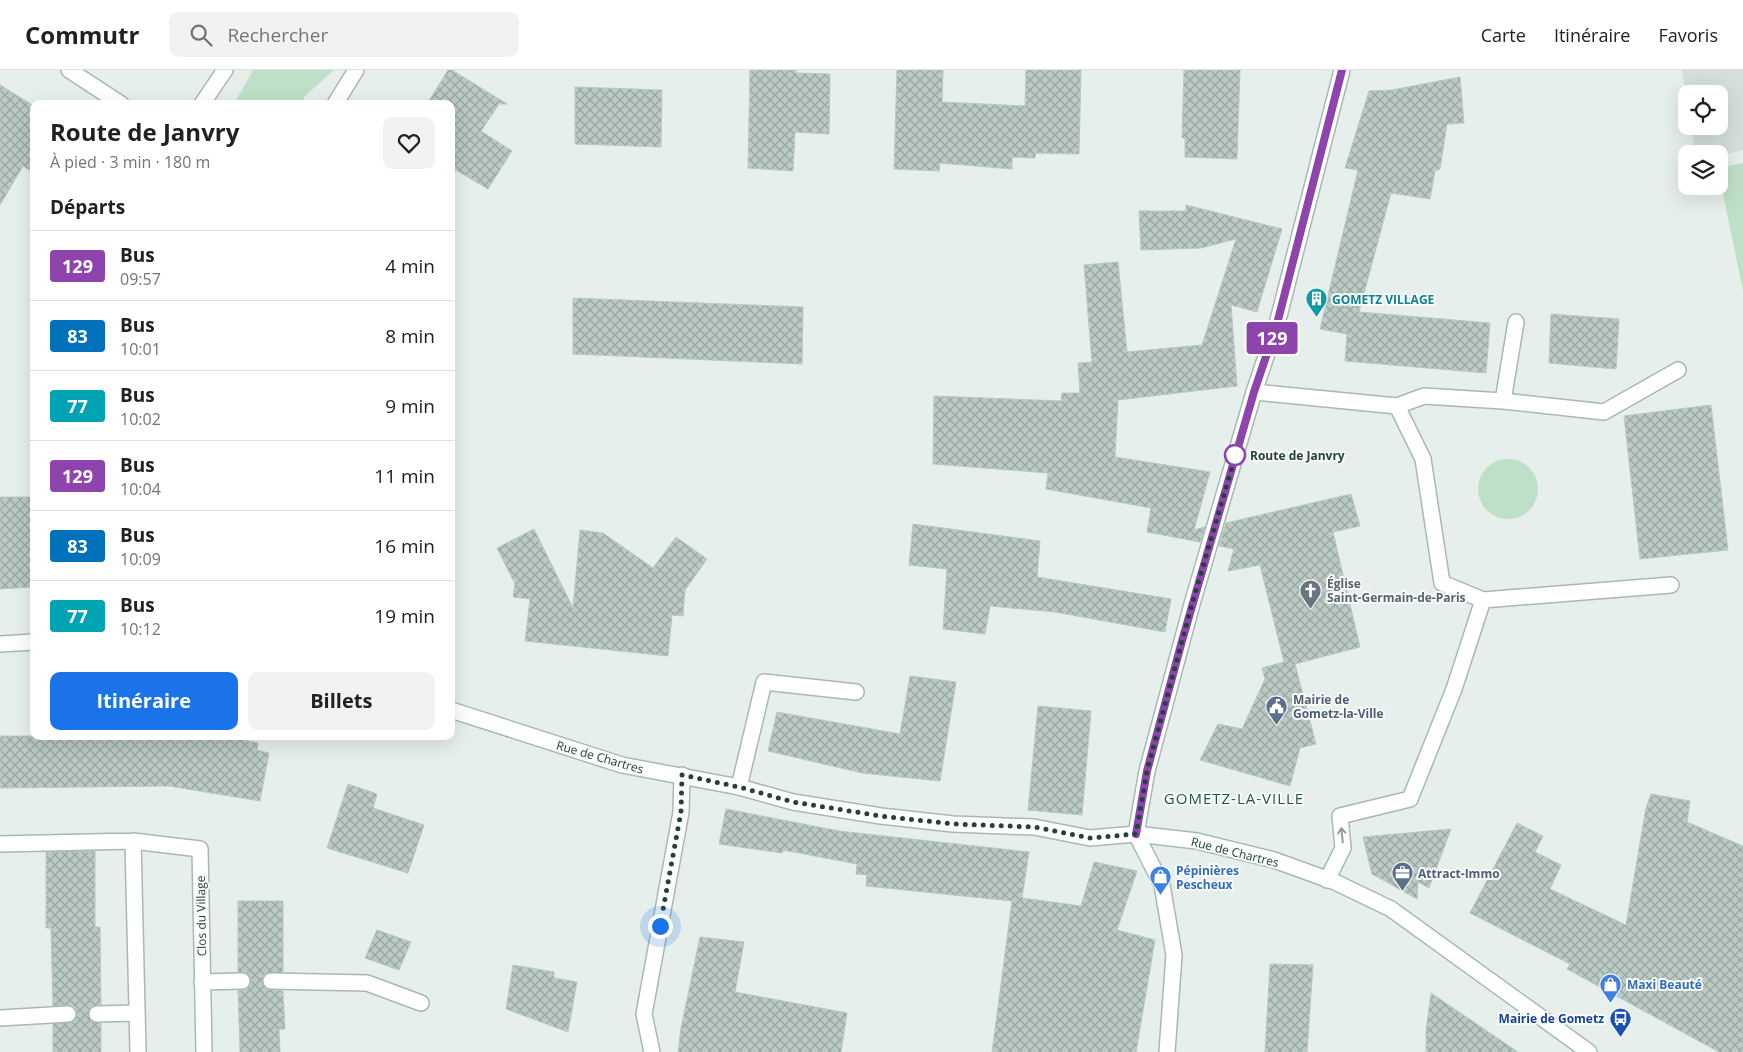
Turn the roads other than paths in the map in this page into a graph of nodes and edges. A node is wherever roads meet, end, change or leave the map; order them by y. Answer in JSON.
{"nodes":[{"id":1,"x":69,"y":70,"type":"edge"},
{"id":2,"x":225,"y":70,"type":"edge"},
{"id":3,"x":356,"y":70,"type":"edge"},
{"id":4,"x":1342,"y":70,"type":"edge"},
{"id":5,"x":114,"y":100,"type":"edge"},
{"id":6,"x":205,"y":100,"type":"edge"},
{"id":7,"x":337,"y":100,"type":"edge"},
{"id":8,"x":1516,"y":322,"type":"dead end"},
{"id":9,"x":1678,"y":370,"type":"dead end"},
{"id":10,"x":1254,"y":392,"type":"junction"},
{"id":11,"x":1503,"y":402,"type":"junction"},
{"id":12,"x":1397,"y":406,"type":"junction"},
{"id":13,"x":1672,"y":585,"type":"dead end"},
{"id":14,"x":1483,"y":600,"type":"junction"},
{"id":15,"x":30,"y":642,"type":"edge"},
{"id":16,"x":0,"y":644,"type":"edge"},
{"id":17,"x":856,"y":692,"type":"dead end"},
{"id":18,"x":455,"y":711,"type":"edge"},
{"id":19,"x":682,"y":775,"type":"junction"},
{"id":20,"x":739,"y":787,"type":"junction"},
{"id":21,"x":1136,"y":834,"type":"junction"},
{"id":22,"x":133,"y":841,"type":"junction"},
{"id":23,"x":0,"y":844,"type":"edge"},
{"id":24,"x":1327,"y":880,"type":"junction"},
{"id":25,"x":242,"y":981,"type":"dead end"},
{"id":26,"x":271,"y":981,"type":"dead end"},
{"id":27,"x":202,"y":982,"type":"junction"},
{"id":28,"x":421,"y":1003,"type":"dead end"},
{"id":29,"x":137,"y":1013,"type":"junction"},
{"id":30,"x":68,"y":1014,"type":"dead end"},
{"id":31,"x":97,"y":1014,"type":"dead end"},
{"id":32,"x":0,"y":1018,"type":"edge"},
{"id":33,"x":138,"y":1052,"type":"edge"},
{"id":34,"x":204,"y":1052,"type":"edge"},
{"id":35,"x":652,"y":1052,"type":"edge"},
{"id":36,"x":1167,"y":1052,"type":"edge"},
{"id":37,"x":1588,"y":1052,"type":"edge"}],
"edges":[{"from":1,"to":5,"type":"main road"},
{"from":2,"to":6,"type":"main road"},
{"from":3,"to":7,"type":"main road"},
{"from":4,"to":10,"type":"main road"},
{"from":8,"to":11,"type":"main road"},
{"from":9,"to":11,"type":"main road"},
{"from":10,"to":12,"type":"main road"},
{"from":10,"to":21,"type":"main road"},
{"from":11,"to":12,"type":"main road"},
{"from":12,"to":14,"type":"main road"},
{"from":13,"to":14,"type":"main road"},
{"from":24,"to":14,"type":"main road","one_way":true},
{"from":15,"to":16,"type":"main road"},
{"from":17,"to":20,"type":"main road"},
{"from":18,"to":19,"type":"main road","name":"Rue de Chartres"},
{"from":19,"to":20,"type":"main road","name":"Rue de Chartres"},
{"from":19,"to":35,"type":"main road"},
{"from":20,"to":21,"type":"main road","name":"Rue de Chartres"},
{"from":21,"to":24,"type":"main road","name":"Rue de Chartres"},
{"from":21,"to":36,"type":"main road"},
{"from":22,"to":23,"type":"main road","name":"Clos du Village"},
{"from":22,"to":27,"type":"main road","name":"Clos du Village"},
{"from":22,"to":29,"type":"main road"},
{"from":24,"to":37,"type":"main road","name":"Rue de Chartres"},
{"from":25,"to":27,"type":"main road"},
{"from":26,"to":28,"type":"main road"},
{"from":27,"to":34,"type":"main road","name":"Clos du Village"},
{"from":29,"to":31,"type":"main road"},
{"from":29,"to":33,"type":"main road"},
{"from":30,"to":32,"type":"main road"}]}
